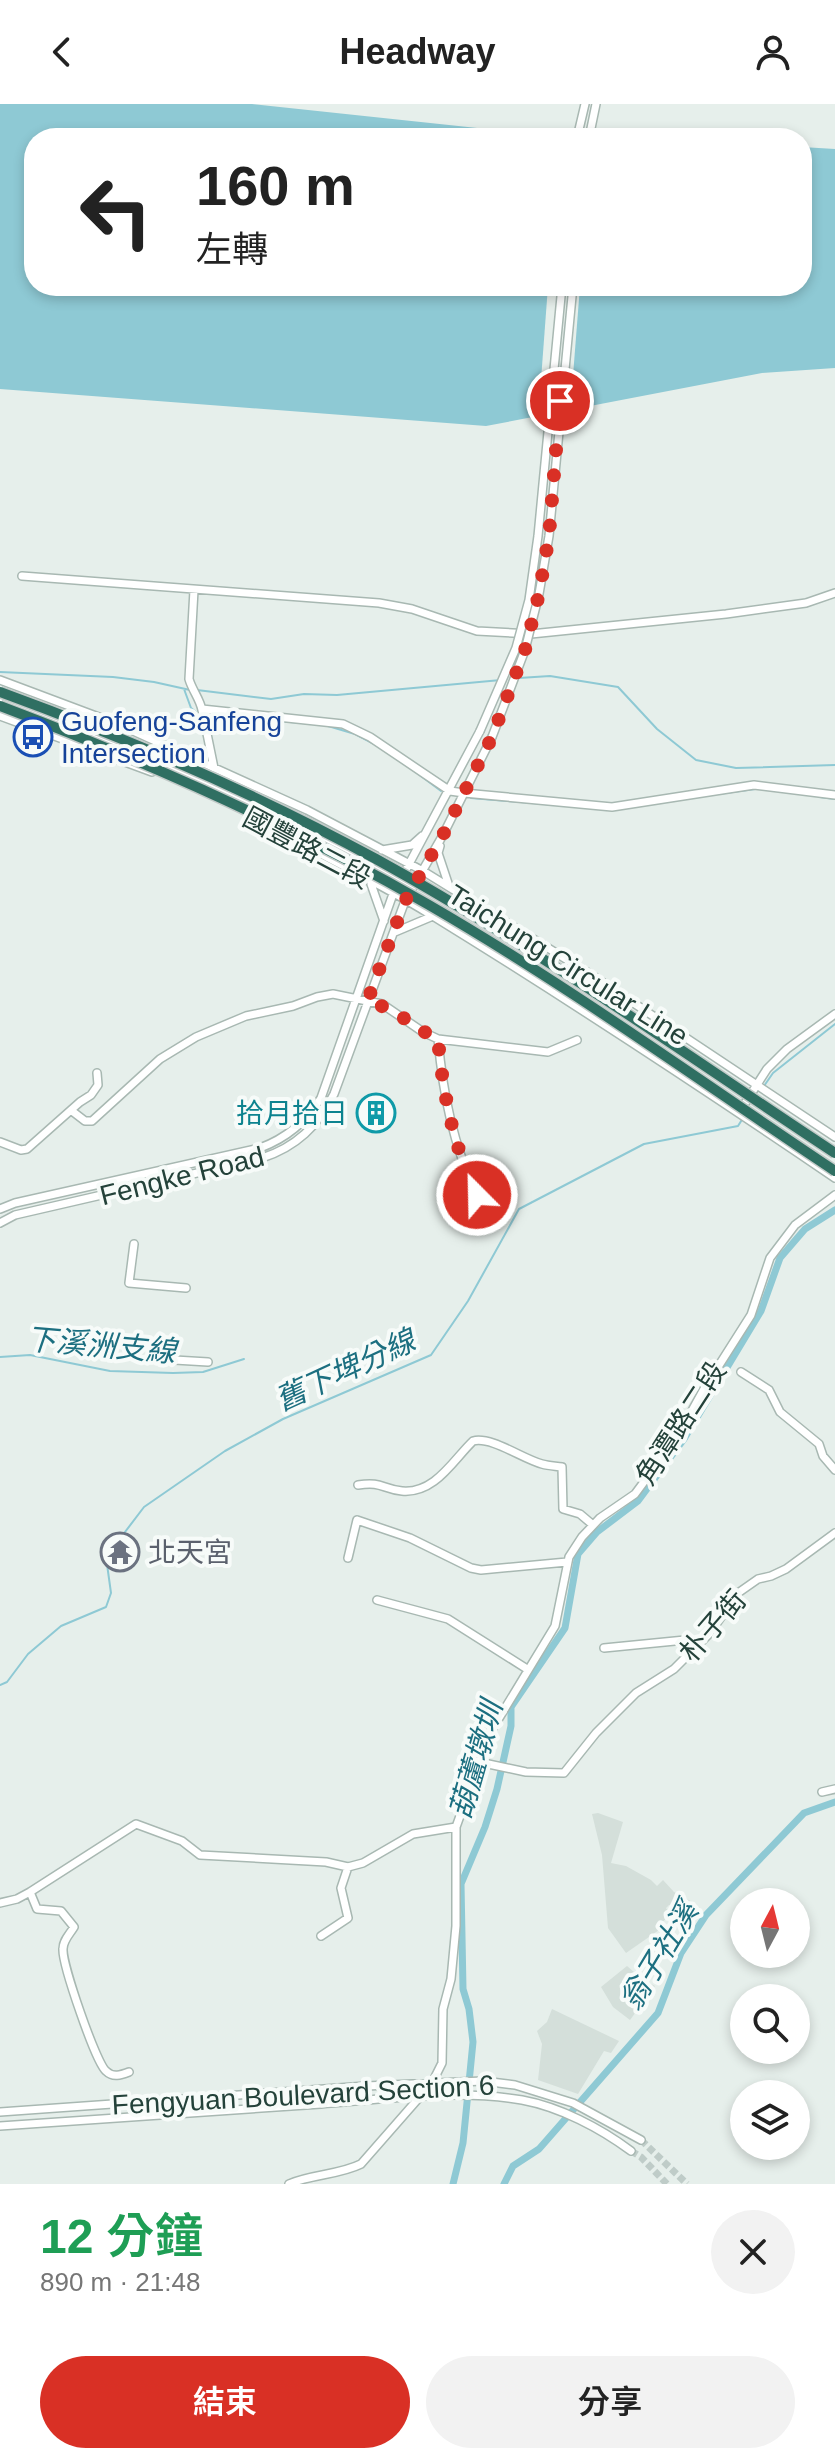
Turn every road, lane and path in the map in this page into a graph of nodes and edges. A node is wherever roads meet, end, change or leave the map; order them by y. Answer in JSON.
{"nodes":[{"id":1,"x":585,"y":104,"type":"edge"},
{"id":2,"x":596,"y":104,"type":"edge"},
{"id":3,"x":579,"y":128,"type":"edge"},
{"id":4,"x":591,"y":128,"type":"edge"},
{"id":5,"x":561,"y":296,"type":"edge"},
{"id":6,"x":572,"y":296,"type":"edge"},
{"id":7,"x":22,"y":576,"type":"dead end"},
{"id":8,"x":194,"y":590,"type":"junction"},
{"id":9,"x":835,"y":593,"type":"edge"},
{"id":10,"x":0,"y":680,"type":"edge"},
{"id":11,"x":0,"y":692,"type":"edge"},
{"id":12,"x":0,"y":699,"type":"edge"},
{"id":13,"x":0,"y":706,"type":"edge"},
{"id":14,"x":202,"y":709,"type":"junction"},
{"id":15,"x":0,"y":716,"type":"edge"},
{"id":16,"x":214,"y":768,"type":"junction"},
{"id":17,"x":450,"y":791,"type":"junction"},
{"id":18,"x":464,"y":793,"type":"junction"},
{"id":19,"x":835,"y":795,"type":"edge"},
{"id":20,"x":427,"y":832,"type":"junction"},
{"id":21,"x":443,"y":835,"type":"junction"},
{"id":22,"x":382,"y":850,"type":"junction"},
{"id":23,"x":407,"y":864,"type":"junction"},
{"id":24,"x":423,"y":871,"type":"junction"},
{"id":25,"x":400,"y":879,"type":"junction"},
{"id":26,"x":370,"y":882,"type":"junction"},
{"id":27,"x":449,"y":886,"type":"junction"},
{"id":28,"x":413,"y":887,"type":"junction"},
{"id":29,"x":393,"y":894,"type":"junction"},
{"id":30,"x":405,"y":901,"type":"junction"},
{"id":31,"x":433,"y":916,"type":"junction"},
{"id":32,"x":384,"y":921,"type":"junction"},
{"id":33,"x":395,"y":932,"type":"junction"},
{"id":34,"x":356,"y":999,"type":"junction"},
{"id":35,"x":367,"y":1002,"type":"junction"},
{"id":36,"x":835,"y":1014,"type":"edge"},
{"id":37,"x":438,"y":1039,"type":"junction"},
{"id":38,"x":577,"y":1040,"type":"dead end"},
{"id":39,"x":97,"y":1073,"type":"dead end"},
{"id":40,"x":756,"y":1085,"type":"junction"},
{"id":41,"x":72,"y":1111,"type":"junction"},
{"id":42,"x":739,"y":1113,"type":"junction"},
{"id":43,"x":835,"y":1137,"type":"edge"},
{"id":44,"x":0,"y":1142,"type":"edge"},
{"id":45,"x":835,"y":1153,"type":"edge"},
{"id":46,"x":835,"y":1171,"type":"edge"},
{"id":47,"x":835,"y":1178,"type":"edge"},
{"id":48,"x":477,"y":1195,"type":"dead end"},
{"id":49,"x":835,"y":1195,"type":"edge"},
{"id":50,"x":0,"y":1209,"type":"edge"},
{"id":51,"x":0,"y":1223,"type":"edge"},
{"id":52,"x":134,"y":1244,"type":"dead end"},
{"id":53,"x":186,"y":1288,"type":"dead end"},
{"id":54,"x":158,"y":1359,"type":"dead end"},
{"id":55,"x":208,"y":1362,"type":"dead end"},
{"id":56,"x":741,"y":1372,"type":"dead end"},
{"id":57,"x":835,"y":1470,"type":"edge"},
{"id":58,"x":358,"y":1485,"type":"dead end"},
{"id":59,"x":593,"y":1525,"type":"junction"},
{"id":60,"x":835,"y":1533,"type":"edge"},
{"id":61,"x":348,"y":1558,"type":"dead end"},
{"id":62,"x":567,"y":1562,"type":"junction"},
{"id":63,"x":377,"y":1600,"type":"dead end"},
{"id":64,"x":699,"y":1644,"type":"junction"},
{"id":65,"x":604,"y":1648,"type":"dead end"},
{"id":66,"x":527,"y":1669,"type":"junction"},
{"id":67,"x":479,"y":1762,"type":"junction"},
{"id":68,"x":835,"y":1789,"type":"edge"},
{"id":69,"x":822,"y":1792,"type":"dead end"},
{"id":70,"x":456,"y":1827,"type":"junction"},
{"id":71,"x":348,"y":1867,"type":"junction"},
{"id":72,"x":30,"y":1892,"type":"junction"},
{"id":73,"x":0,"y":1903,"type":"edge"},
{"id":74,"x":321,"y":1936,"type":"dead end"},
{"id":75,"x":129,"y":2072,"type":"dead end"},
{"id":76,"x":432,"y":2083,"type":"junction"},
{"id":77,"x":417,"y":2098,"type":"junction"},
{"id":78,"x":0,"y":2112,"type":"edge"},
{"id":79,"x":0,"y":2126,"type":"edge"},
{"id":80,"x":641,"y":2140,"type":"tunnel mouth"},
{"id":81,"x":631,"y":2151,"type":"tunnel mouth"},
{"id":82,"x":289,"y":2184,"type":"edge"}],
"edges":[{"from":1,"to":3,"type":"street"},
{"from":2,"to":4,"type":"street"},
{"from":5,"to":17,"type":"street","name":"Fengke Road","bridge":true},
{"from":6,"to":18,"type":"street","name":"Fengke Road","bridge":true},
{"from":7,"to":8,"type":"street"},
{"from":8,"to":9,"type":"street"},
{"from":8,"to":14,"type":"street"},
{"from":10,"to":16,"type":"street","name":"國豐路二段"},
{"from":11,"to":45,"type":"highway","name":"Taichung Circular Line","bridge":true},
{"from":12,"to":25,"type":"street"},
{"from":13,"to":46,"type":"highway","name":"Taichung Circular Line","bridge":true},
{"from":14,"to":16,"type":"street"},
{"from":14,"to":17,"type":"street"},
{"from":15,"to":26,"type":"street","name":"國豐路二段"},
{"from":16,"to":22,"type":"street","name":"國豐路二段"},
{"from":17,"to":18,"type":"street"},
{"from":17,"to":20,"type":"street","name":"Fengke Road"},
{"from":18,"to":19,"type":"street"},
{"from":18,"to":21,"type":"street","name":"Fengke Road"},
{"from":20,"to":22,"type":"street"},
{"from":20,"to":23,"type":"street","name":"Fengke Road"},
{"from":21,"to":24,"type":"street","name":"Fengke Road"},
{"from":21,"to":27,"type":"street"},
{"from":22,"to":23,"type":"street","name":"國豐路二段"},
{"from":23,"to":24,"type":"street","name":"國豐路二段"},
{"from":23,"to":25,"type":"street","name":"Fengke Road"},
{"from":24,"to":27,"type":"street","name":"國豐路二段"},
{"from":24,"to":28,"type":"street","name":"Fengke Road"},
{"from":25,"to":28,"type":"street"},
{"from":25,"to":29,"type":"street","name":"Fengke Road"},
{"from":26,"to":29,"type":"street","name":"國豐路二段"},
{"from":26,"to":32,"type":"street"},
{"from":27,"to":40,"type":"street","name":"國豐路二段"},
{"from":28,"to":30,"type":"street","name":"Fengke Road"},
{"from":29,"to":30,"type":"street","name":"國豐路二段"},
{"from":29,"to":32,"type":"street","name":"Fengke Road"},
{"from":30,"to":31,"type":"street","name":"國豐路二段"},
{"from":30,"to":33,"type":"street","name":"Fengke Road"},
{"from":31,"to":33,"type":"street"},
{"from":31,"to":42,"type":"street","name":"國豐路二段"},
{"from":32,"to":34,"type":"street","name":"Fengke Road"},
{"from":33,"to":35,"type":"street","name":"Fengke Road"},
{"from":34,"to":35,"type":"street"},
{"from":34,"to":41,"type":"street"},
{"from":34,"to":50,"type":"street","name":"Fengke Road"},
{"from":35,"to":37,"type":"street"},
{"from":35,"to":51,"type":"street","name":"Fengke Road"},
{"from":36,"to":40,"type":"street"},
{"from":37,"to":38,"type":"street"},
{"from":37,"to":48,"type":"street"},
{"from":39,"to":41,"type":"street"},
{"from":40,"to":42,"type":"street"},
{"from":40,"to":43,"type":"street","name":"國豐路二段"},
{"from":41,"to":44,"type":"street"},
{"from":42,"to":47,"type":"street","name":"國豐路二段"},
{"from":49,"to":59,"type":"street","name":"角潭路二段"},
{"from":52,"to":53,"type":"street"},
{"from":54,"to":55,"type":"street"},
{"from":56,"to":57,"type":"street"},
{"from":58,"to":59,"type":"street"},
{"from":59,"to":62,"type":"street","name":"角潭路二段"},
{"from":60,"to":64,"type":"street","name":"朴子街"},
{"from":61,"to":62,"type":"street"},
{"from":62,"to":66,"type":"street","name":"角潭路二段"},
{"from":63,"to":66,"type":"street"},
{"from":64,"to":65,"type":"street"},
{"from":64,"to":67,"type":"street","name":"朴子街"},
{"from":66,"to":67,"type":"street","name":"角潭路二段"},
{"from":67,"to":70,"type":"street","name":"角潭路二段"},
{"from":68,"to":69,"type":"street"},
{"from":70,"to":71,"type":"street"},
{"from":70,"to":76,"type":"street","name":"角潭路二段"},
{"from":71,"to":72,"type":"street"},
{"from":71,"to":74,"type":"street"},
{"from":72,"to":73,"type":"street"},
{"from":72,"to":75,"type":"street"},
{"from":76,"to":77,"type":"street"},
{"from":76,"to":78,"type":"street","name":"Fengyuan Boulevard Section 6"},
{"from":76,"to":80,"type":"street","name":"Fengyuan Boulevard Section 6"},
{"from":77,"to":79,"type":"street","name":"Fengyuan Boulevard Section 6"},
{"from":77,"to":81,"type":"street","name":"Fengyuan Boulevard Section 6"},
{"from":77,"to":82,"type":"street"}]}
